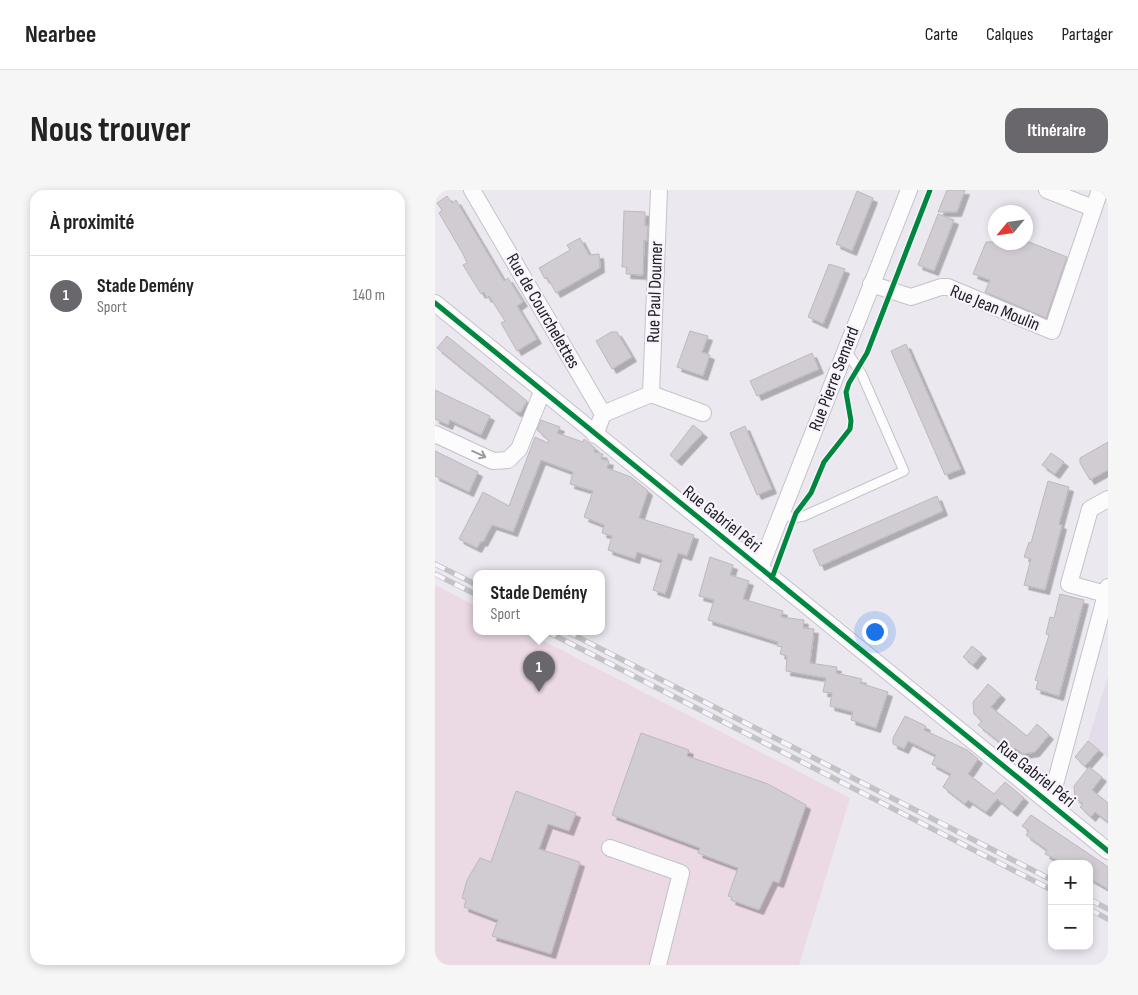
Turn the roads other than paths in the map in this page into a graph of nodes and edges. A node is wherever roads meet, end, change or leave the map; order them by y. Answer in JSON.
{"nodes":[{"id":1,"x":472,"y":190,"type":"edge"},
{"id":2,"x":659,"y":190,"type":"edge"},
{"id":3,"x":909,"y":190,"type":"edge"},
{"id":4,"x":1047,"y":190,"type":"edge"},
{"id":5,"x":1100,"y":190,"type":"edge"},
{"id":6,"x":1093,"y":208,"type":"junction"},
{"id":7,"x":871,"y":284,"type":"junction"},
{"id":8,"x":435,"y":303,"type":"edge"},
{"id":9,"x":846,"y":350,"type":"junction"},
{"id":10,"x":542,"y":392,"type":"junction"},
{"id":11,"x":651,"y":394,"type":"junction"},
{"id":12,"x":703,"y":413,"type":"dead end"},
{"id":13,"x":603,"y":414,"type":"junction"},
{"id":14,"x":435,"y":434,"type":"edge"},
{"id":15,"x":595,"y":434,"type":"junction"},
{"id":16,"x":1108,"y":499,"type":"edge"},
{"id":17,"x":782,"y":514,"type":"junction"},
{"id":18,"x":760,"y":568,"type":"junction"},
{"id":19,"x":1107,"y":591,"type":"edge"},
{"id":20,"x":1050,"y":803,"type":"junction"},
{"id":21,"x":609,"y":848,"type":"dead end"},
{"id":22,"x":1108,"y":851,"type":"edge"},
{"id":23,"x":658,"y":965,"type":"edge"}],
"edges":[{"from":1,"to":13,"type":"street","name":"Rue de Courchelettes"},
{"from":2,"to":11,"type":"street","name":"Rue Paul Doumer"},
{"from":3,"to":7,"type":"street","name":"Rue Pierre Semard"},
{"from":4,"to":6,"type":"street"},
{"from":5,"to":6,"type":"street","name":"Rue Jean Moulin"},
{"from":6,"to":7,"type":"street","name":"Rue Jean Moulin"},
{"from":7,"to":9,"type":"street","name":"Rue Pierre Semard"},
{"from":8,"to":10,"type":"street","name":"Rue Gabriel Péri"},
{"from":9,"to":17,"type":"street","name":"Rue Pierre Semard"},
{"from":9,"to":17,"type":"lane"},
{"from":14,"to":10,"type":"street","one_way":true},
{"from":10,"to":15,"type":"street","name":"Rue Gabriel Péri"},
{"from":11,"to":12,"type":"street"},
{"from":11,"to":13,"type":"street"},
{"from":13,"to":15,"type":"street"},
{"from":15,"to":18,"type":"street","name":"Rue Gabriel Péri"},
{"from":16,"to":19,"type":"street"},
{"from":17,"to":18,"type":"street","name":"Rue Pierre Semard"},
{"from":18,"to":20,"type":"street","name":"Rue Gabriel Péri"},
{"from":19,"to":20,"type":"street"},
{"from":20,"to":22,"type":"street","name":"Rue Gabriel Péri"},
{"from":21,"to":23,"type":"street"}]}
